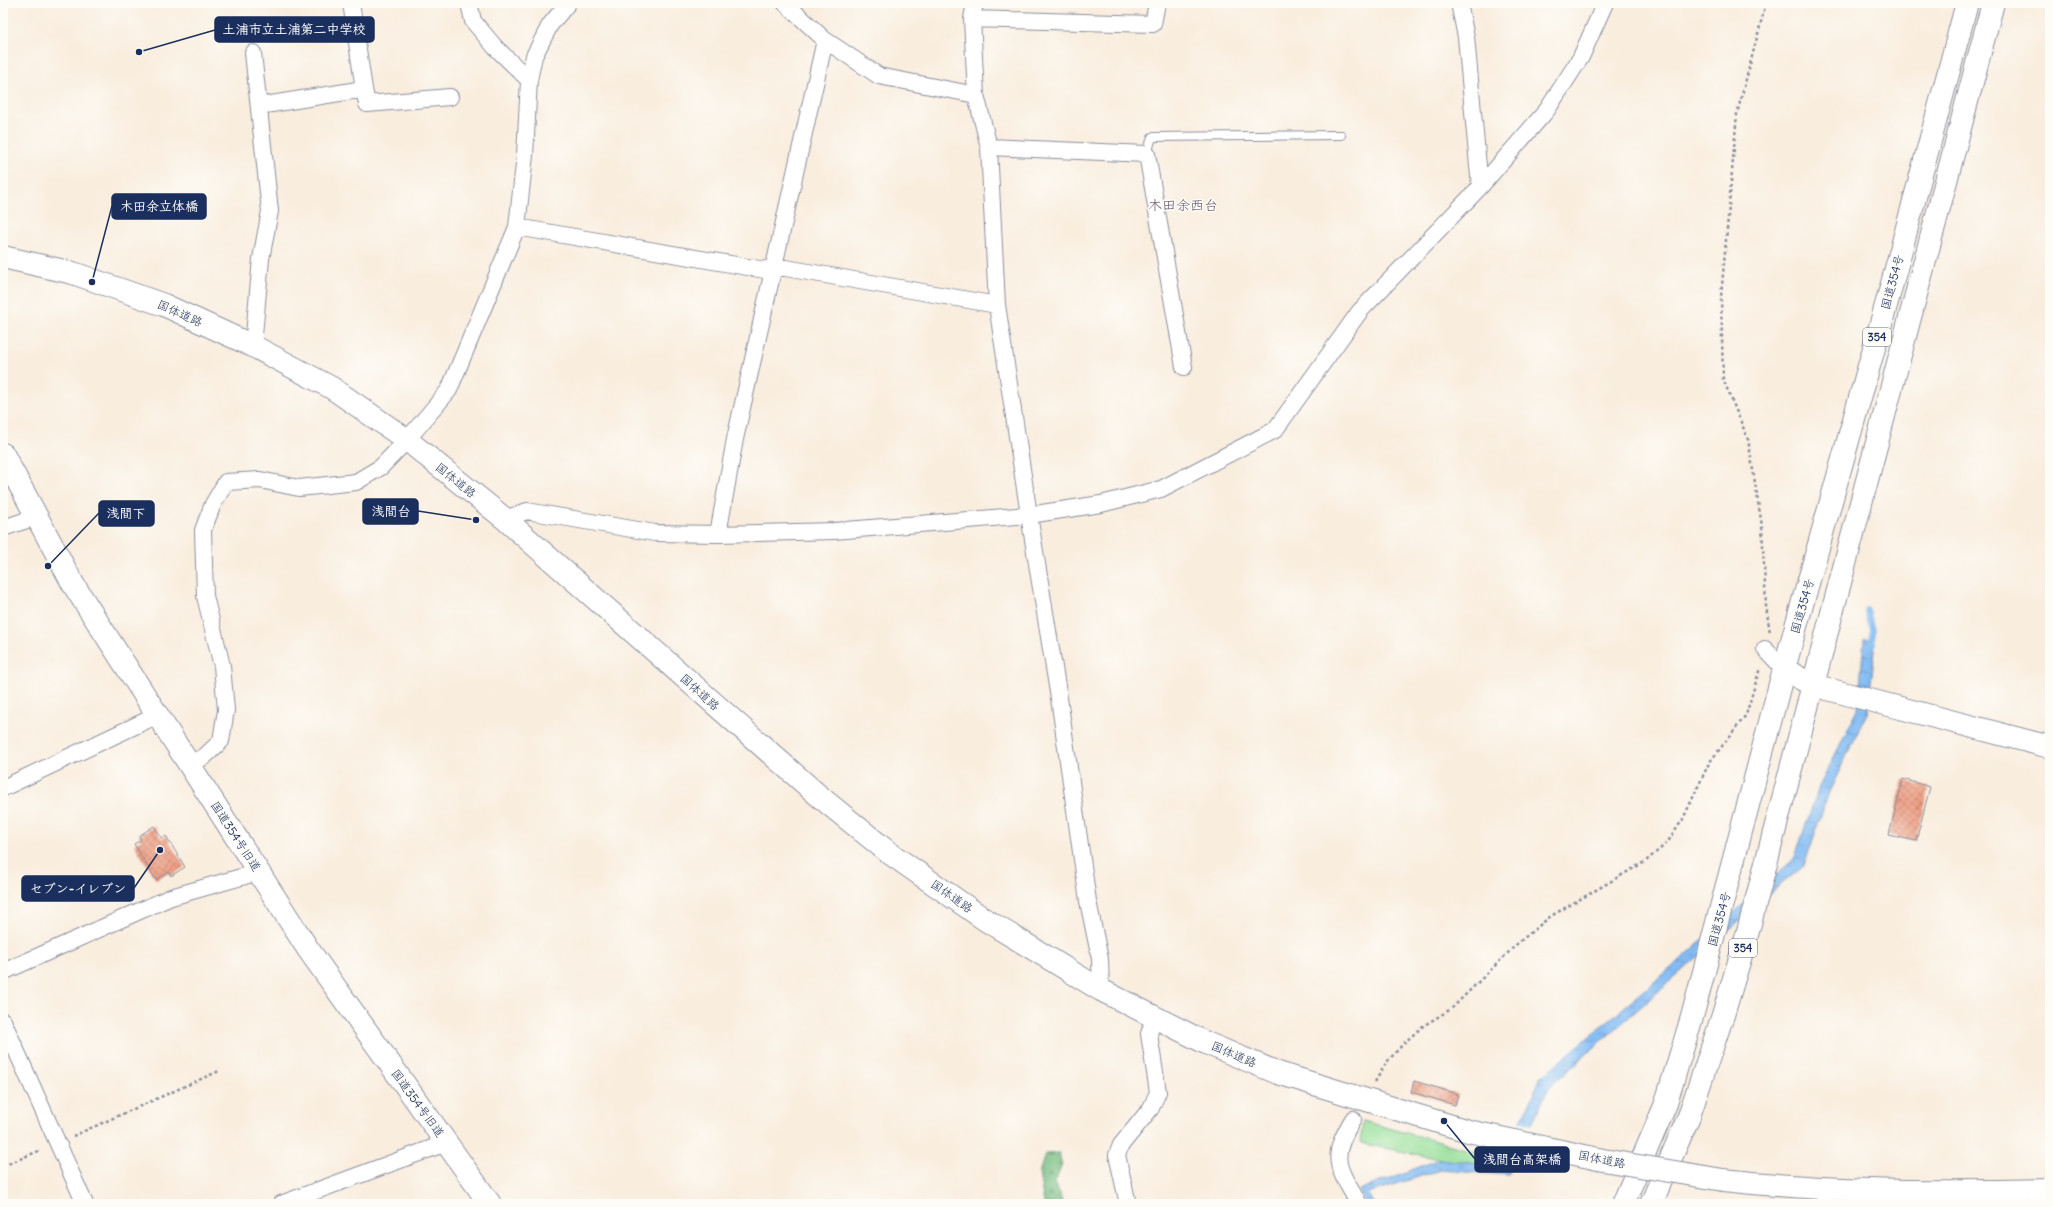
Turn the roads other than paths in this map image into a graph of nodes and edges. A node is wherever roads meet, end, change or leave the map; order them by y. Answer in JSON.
{"nodes":[{"id":1,"x":351,"y":3,"type":"edge"},
{"id":2,"x":469,"y":3,"type":"edge"},
{"id":3,"x":568,"y":3,"type":"edge"},
{"id":4,"x":785,"y":3,"type":"edge"},
{"id":5,"x":1157,"y":3,"type":"edge"},
{"id":6,"x":1459,"y":3,"type":"edge"},
{"id":7,"x":1605,"y":3,"type":"edge"},
{"id":8,"x":1967,"y":3,"type":"edge"},
{"id":9,"x":1994,"y":3,"type":"edge"},
{"id":10,"x":974,"y":11,"type":"edge"},
{"id":11,"x":825,"y":40,"type":"junction"},
{"id":12,"x":253,"y":53,"type":"dead end"},
{"id":13,"x":529,"y":80,"type":"junction"},
{"id":14,"x":364,"y":89,"type":"junction"},
{"id":15,"x":976,"y":94,"type":"junction"},
{"id":16,"x":450,"y":97,"type":"dead end"},
{"id":17,"x":259,"y":106,"type":"junction"},
{"id":18,"x":1341,"y":135,"type":"dead end"},
{"id":19,"x":989,"y":147,"type":"junction"},
{"id":20,"x":1147,"y":154,"type":"junction"},
{"id":21,"x":1480,"y":187,"type":"junction"},
{"id":22,"x":516,"y":227,"type":"junction"},
{"id":23,"x":3,"y":257,"type":"edge"},
{"id":24,"x":774,"y":266,"type":"junction"},
{"id":25,"x":997,"y":304,"type":"junction"},
{"id":26,"x":253,"y":346,"type":"junction"},
{"id":27,"x":1184,"y":367,"type":"dead end"},
{"id":28,"x":407,"y":440,"type":"junction"},
{"id":29,"x":3,"y":454,"type":"edge"},
{"id":30,"x":1028,"y":515,"type":"junction"},
{"id":31,"x":36,"y":517,"type":"junction"},
{"id":32,"x":505,"y":519,"type":"junction"},
{"id":33,"x":3,"y":528,"type":"edge"},
{"id":34,"x":718,"y":534,"type":"junction"},
{"id":35,"x":1765,"y":649,"type":"road end"},
{"id":36,"x":1784,"y":669,"type":"junction"},
{"id":37,"x":1812,"y":684,"type":"junction"},
{"id":38,"x":158,"y":715,"type":"junction"},
{"id":39,"x":2050,"y":747,"type":"edge"},
{"id":40,"x":189,"y":763,"type":"junction"},
{"id":41,"x":3,"y":788,"type":"edge"},
{"id":42,"x":259,"y":872,"type":"junction"},
{"id":43,"x":3,"y":972,"type":"edge"},
{"id":44,"x":1101,"y":990,"type":"junction"},
{"id":45,"x":1154,"y":1018,"type":"junction"},
{"id":46,"x":3,"y":1021,"type":"edge"},
{"id":47,"x":1353,"y":1119,"type":"dead end"},
{"id":48,"x":446,"y":1143,"type":"junction"},
{"id":49,"x":2050,"y":1190,"type":"edge"},
{"id":50,"x":1995,"y":1198,"type":"edge"},
{"id":51,"x":85,"y":1204,"type":"edge"},
{"id":52,"x":281,"y":1204,"type":"edge"},
{"id":53,"x":490,"y":1204,"type":"edge"},
{"id":54,"x":1128,"y":1204,"type":"edge"},
{"id":55,"x":1360,"y":1204,"type":"edge"},
{"id":56,"x":1623,"y":1204,"type":"edge"},
{"id":57,"x":1651,"y":1204,"type":"edge"}],
"edges":[{"from":1,"to":14,"type":"street"},
{"from":2,"to":13,"type":"street"},
{"from":3,"to":13,"type":"street"},
{"from":4,"to":11,"type":"street"},
{"from":5,"to":10,"type":"street"},
{"from":6,"to":21,"type":"street"},
{"from":7,"to":21,"type":"street"},
{"from":8,"to":36,"type":"main road","name":"国道354号","number":"354"},
{"from":9,"to":37,"type":"main road","number":"354"},
{"from":10,"to":15,"type":"street"},
{"from":11,"to":15,"type":"street"},
{"from":11,"to":24,"type":"street"},
{"from":12,"to":17,"type":"street"},
{"from":13,"to":22,"type":"street"},
{"from":14,"to":16,"type":"street"},
{"from":14,"to":17,"type":"street"},
{"from":15,"to":19,"type":"street"},
{"from":17,"to":26,"type":"street"},
{"from":18,"to":20,"type":"lane"},
{"from":19,"to":20,"type":"street"},
{"from":19,"to":25,"type":"street"},
{"from":20,"to":27,"type":"street"},
{"from":21,"to":30,"type":"street"},
{"from":22,"to":24,"type":"street"},
{"from":22,"to":28,"type":"street"},
{"from":23,"to":26,"type":"main road","name":"国体道路"},
{"from":24,"to":25,"type":"street"},
{"from":24,"to":34,"type":"street"},
{"from":25,"to":30,"type":"street"},
{"from":26,"to":28,"type":"main road","name":"国体道路"},
{"from":28,"to":32,"type":"main road","name":"国体道路"},
{"from":28,"to":40,"type":"street"},
{"from":29,"to":31,"type":"main road","name":"国道354号旧道"},
{"from":30,"to":34,"type":"street"},
{"from":30,"to":44,"type":"street"},
{"from":31,"to":33,"type":"street"},
{"from":31,"to":38,"type":"main road","name":"国道354号旧道"},
{"from":32,"to":34,"type":"street"},
{"from":32,"to":44,"type":"main road","name":"国体道路"},
{"from":35,"to":36,"type":"street"},
{"from":36,"to":37,"type":"main road"},
{"from":36,"to":56,"type":"main road","name":"国道354号","number":"354"},
{"from":37,"to":39,"type":"main road"},
{"from":37,"to":57,"type":"main road","number":"354"},
{"from":38,"to":40,"type":"main road","name":"国道354号旧道"},
{"from":38,"to":41,"type":"street"},
{"from":40,"to":42,"type":"main road","name":"国道354号旧道"},
{"from":42,"to":43,"type":"street"},
{"from":42,"to":48,"type":"main road","name":"国道354号旧道"},
{"from":44,"to":45,"type":"main road","name":"国体道路"},
{"from":45,"to":50,"type":"main road","name":"国体道路","bridge":true},
{"from":45,"to":54,"type":"street"},
{"from":46,"to":51,"type":"street"},
{"from":47,"to":55,"type":"street"},
{"from":48,"to":52,"type":"street"},
{"from":48,"to":53,"type":"main road","name":"国道354号旧道"},
{"from":49,"to":50,"type":"main road","name":"国体道路"}]}
